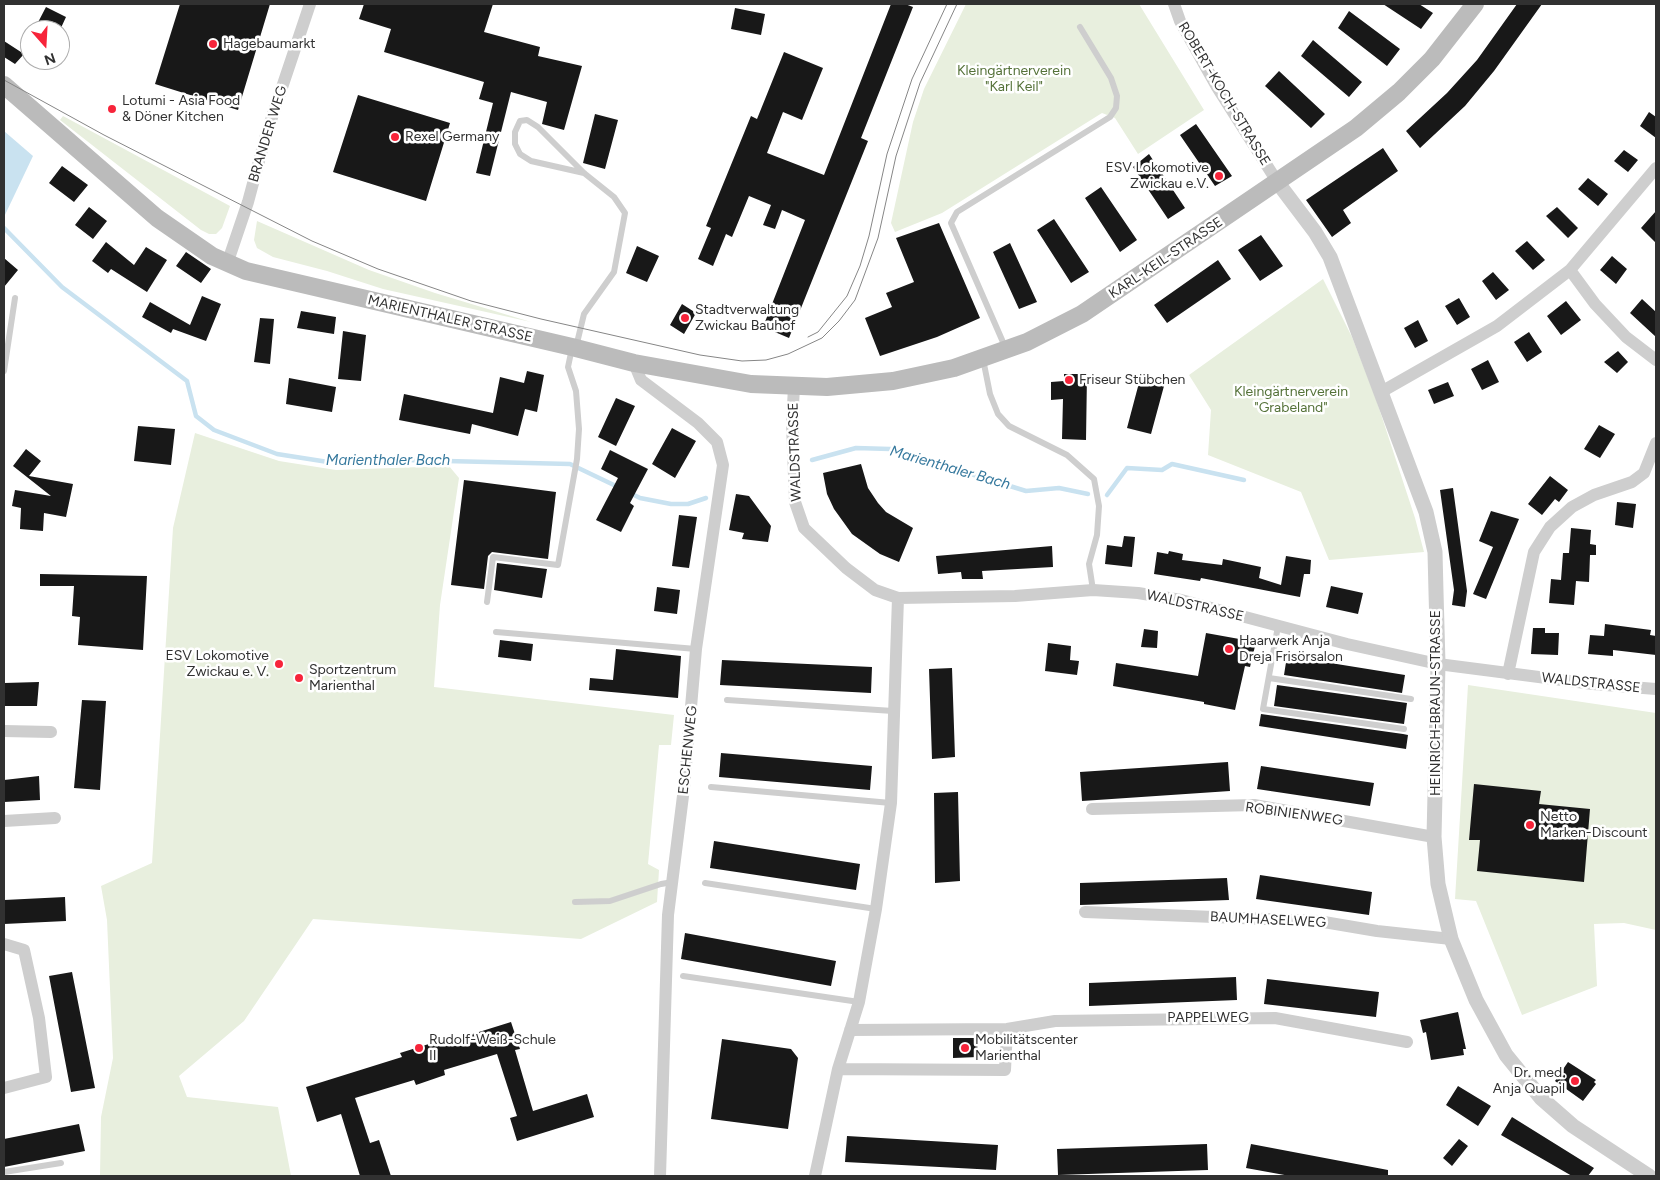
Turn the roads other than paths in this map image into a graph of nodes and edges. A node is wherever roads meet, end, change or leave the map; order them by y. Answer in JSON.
{"nodes":[{"id":1,"x":310,"y":4,"type":"edge"},
{"id":2,"x":1174,"y":4,"type":"edge"},
{"id":3,"x":1475,"y":4,"type":"edge"},
{"id":4,"x":1080,"y":27,"type":"dead end"},
{"id":5,"x":4,"y":84,"type":"edge"},
{"id":6,"x":4,"y":99,"type":"edge"},
{"id":7,"x":1656,"y":168,"type":"edge"},
{"id":8,"x":584,"y":173,"type":"junction"},
{"id":9,"x":1278,"y":183,"type":"junction"},
{"id":10,"x":128,"y":195,"type":"junction"},
{"id":11,"x":227,"y":264,"type":"junction"},
{"id":12,"x":1570,"y":270,"type":"junction"},
{"id":13,"x":15,"y":298,"type":"dead end"},
{"id":14,"x":574,"y":348,"type":"junction"},
{"id":15,"x":1006,"y":350,"type":"junction"},
{"id":16,"x":983,"y":360,"type":"junction"},
{"id":17,"x":1656,"y":360,"type":"edge"},
{"id":18,"x":634,"y":363,"type":"junction"},
{"id":19,"x":4,"y":371,"type":"edge"},
{"id":20,"x":794,"y":387,"type":"junction"},
{"id":21,"x":1381,"y":392,"type":"junction"},
{"id":22,"x":1656,"y":443,"type":"edge"},
{"id":23,"x":1093,"y":590,"type":"junction"},
{"id":24,"x":898,"y":598,"type":"junction"},
{"id":25,"x":487,"y":602,"type":"dead end"},
{"id":26,"x":1278,"y":626,"type":"junction"},
{"id":27,"x":496,"y":632,"type":"dead end"},
{"id":28,"x":696,"y":649,"type":"junction"},
{"id":29,"x":1438,"y":664,"type":"junction"},
{"id":30,"x":1508,"y":674,"type":"junction"},
{"id":31,"x":1269,"y":678,"type":"junction"},
{"id":32,"x":1656,"y":689,"type":"edge"},
{"id":33,"x":1411,"y":699,"type":"dead end"},
{"id":34,"x":727,"y":700,"type":"dead end"},
{"id":35,"x":893,"y":711,"type":"junction"},
{"id":36,"x":1404,"y":729,"type":"dead end"},
{"id":37,"x":4,"y":731,"type":"edge"},
{"id":38,"x":51,"y":732,"type":"dead end"},
{"id":39,"x":711,"y":788,"type":"dead end"},
{"id":40,"x":891,"y":803,"type":"junction"},
{"id":41,"x":1092,"y":809,"type":"dead end"},
{"id":42,"x":55,"y":818,"type":"dead end"},
{"id":43,"x":4,"y":821,"type":"edge"},
{"id":44,"x":1434,"y":837,"type":"junction"},
{"id":45,"x":673,"y":882,"type":"junction"},
{"id":46,"x":705,"y":883,"type":"dead end"},
{"id":47,"x":575,"y":902,"type":"dead end"},
{"id":48,"x":876,"y":909,"type":"junction"},
{"id":49,"x":1085,"y":912,"type":"dead end"},
{"id":50,"x":1451,"y":938,"type":"junction"},
{"id":51,"x":4,"y":944,"type":"edge"},
{"id":52,"x":683,"y":976,"type":"dead end"},
{"id":53,"x":859,"y":1002,"type":"junction"},
{"id":54,"x":850,"y":1030,"type":"junction"},
{"id":55,"x":1007,"y":1030,"type":"junction"},
{"id":56,"x":1407,"y":1042,"type":"dead end"},
{"id":57,"x":838,"y":1069,"type":"junction"},
{"id":58,"x":4,"y":1088,"type":"edge"},
{"id":59,"x":61,"y":1163,"type":"dead end"},
{"id":60,"x":4,"y":1172,"type":"edge"},
{"id":61,"x":660,"y":1176,"type":"edge"},
{"id":62,"x":815,"y":1176,"type":"edge"},
{"id":63,"x":1649,"y":1176,"type":"edge"}],
"edges":[{"from":1,"to":11,"type":"street","name":"BRANDER WEG"},
{"from":2,"to":9,"type":"street","name":"ROBERT-KOCH-STRASSE"},
{"from":3,"to":9,"type":"main road","name":"KARL-KEIL-STRASSE"},
{"from":4,"to":15,"type":"lane"},
{"from":5,"to":10,"type":"main road","name":"MARIENTHALER STRASSE"},
{"from":6,"to":10,"type":"main road","name":"MARIENTHALER STRASSE"},
{"from":7,"to":12,"type":"street"},
{"from":8,"to":8,"type":"lane"},
{"from":8,"to":14,"type":"lane"},
{"from":9,"to":15,"type":"main road","name":"KARL-KEIL-STRASSE"},
{"from":9,"to":21,"type":"street","name":"HEINRICH-BRAUN-STRASSE"},
{"from":10,"to":11,"type":"main road","name":"MARIENTHALER STRASSE"},
{"from":11,"to":14,"type":"main road","name":"MARIENTHALER STRASSE"},
{"from":12,"to":17,"type":"street"},
{"from":12,"to":21,"type":"street"},
{"from":13,"to":19,"type":"lane"},
{"from":14,"to":18,"type":"main road","name":"MARIENTHALER STRASSE"},
{"from":14,"to":25,"type":"lane"},
{"from":15,"to":16,"type":"main road","name":"KARL-KEIL-STRASSE"},
{"from":16,"to":20,"type":"main road","name":"KARL-KEIL-STRASSE"},
{"from":16,"to":23,"type":"lane"},
{"from":18,"to":20,"type":"main road","name":"MARIENTHALER STRASSE"},
{"from":18,"to":28,"type":"street","name":"ESCHENWEG"},
{"from":20,"to":24,"type":"street","name":"WALDSTRASSE"},
{"from":21,"to":29,"type":"street","name":"HEINRICH-BRAUN-STRASSE"},
{"from":22,"to":30,"type":"street"},
{"from":23,"to":24,"type":"street","name":"WALDSTRASSE"},
{"from":23,"to":26,"type":"street","name":"WALDSTRASSE"},
{"from":24,"to":35,"type":"street"},
{"from":26,"to":29,"type":"street","name":"WALDSTRASSE"},
{"from":26,"to":31,"type":"lane"},
{"from":27,"to":28,"type":"lane"},
{"from":28,"to":45,"type":"street","name":"ESCHENWEG"},
{"from":29,"to":30,"type":"street","name":"WALDSTRASSE"},
{"from":29,"to":44,"type":"street","name":"HEINRICH-BRAUN-STRASSE"},
{"from":30,"to":32,"type":"street","name":"WALDSTRASSE"},
{"from":31,"to":33,"type":"lane"},
{"from":31,"to":36,"type":"lane"},
{"from":34,"to":35,"type":"lane"},
{"from":35,"to":40,"type":"street"},
{"from":37,"to":38,"type":"street"},
{"from":39,"to":40,"type":"lane","name":"ESCHENWEG"},
{"from":40,"to":48,"type":"street"},
{"from":41,"to":44,"type":"street","name":"ROBINIENWEG"},
{"from":42,"to":43,"type":"street"},
{"from":44,"to":50,"type":"street","name":"HEINRICH-BRAUN-STRASSE"},
{"from":45,"to":47,"type":"lane"},
{"from":45,"to":61,"type":"street","name":"ESCHENWEG"},
{"from":46,"to":48,"type":"lane"},
{"from":48,"to":53,"type":"street"},
{"from":49,"to":50,"type":"street","name":"BAUMHASELWEG"},
{"from":50,"to":63,"type":"street","name":"HEINRICH-BRAUN-STRASSE"},
{"from":51,"to":58,"type":"street"},
{"from":52,"to":53,"type":"lane"},
{"from":53,"to":54,"type":"street"},
{"from":54,"to":55,"type":"street","name":"PAPPELWEG"},
{"from":54,"to":57,"type":"street"},
{"from":55,"to":56,"type":"street","name":"PAPPELWEG"},
{"from":55,"to":57,"type":"street"},
{"from":57,"to":62,"type":"street"},
{"from":59,"to":60,"type":"lane"}]}
